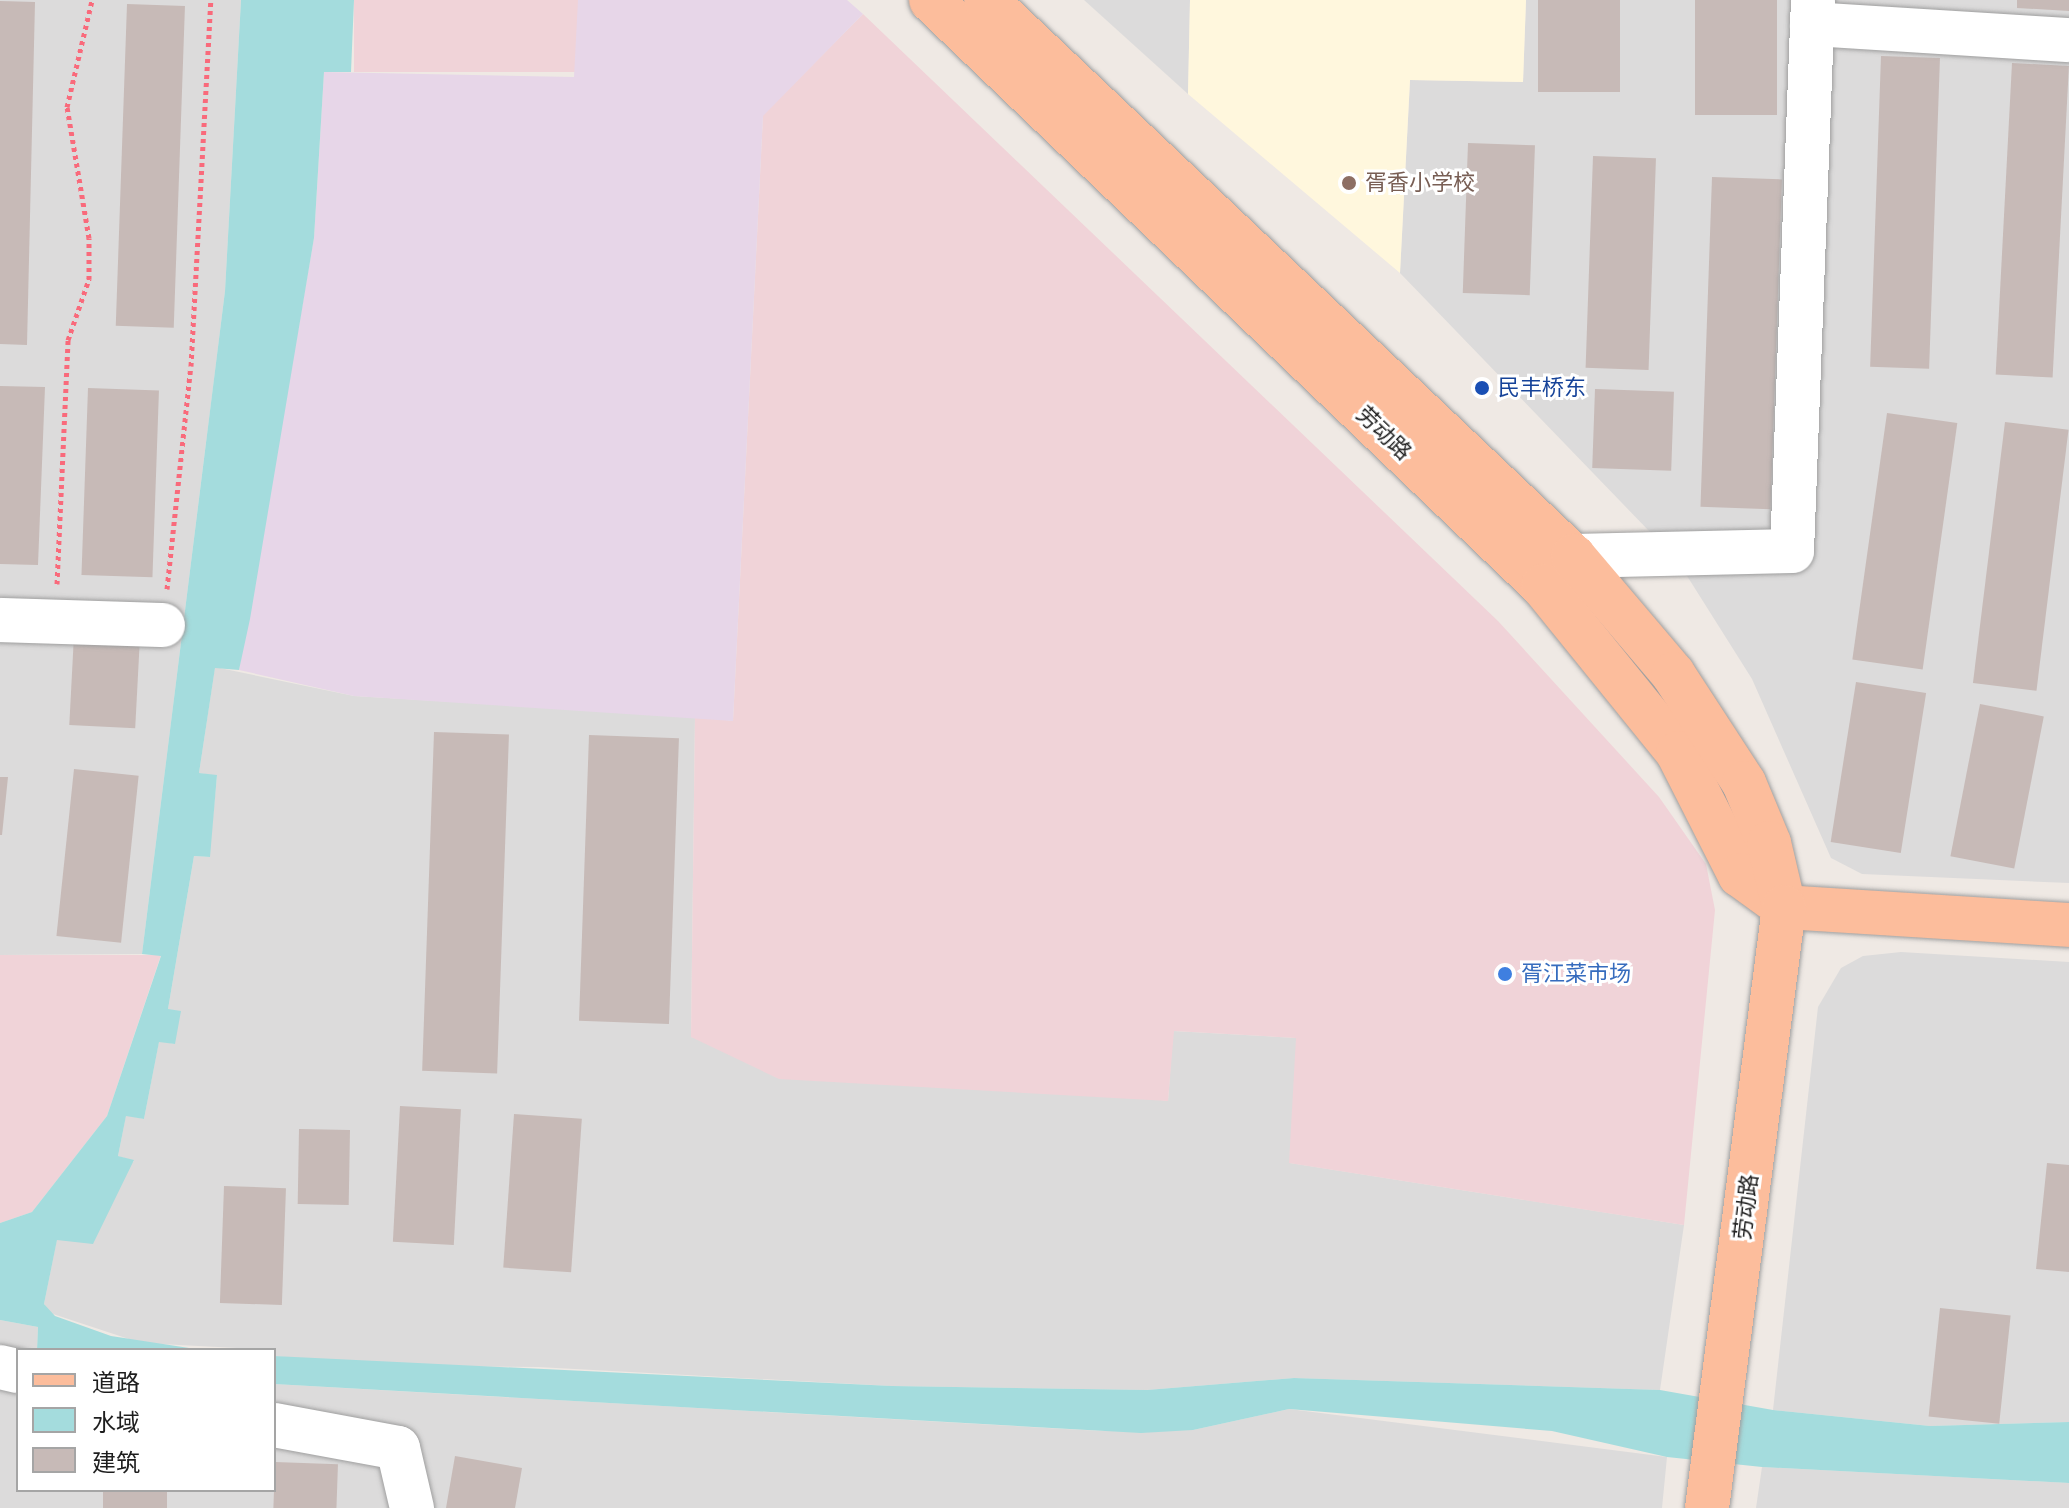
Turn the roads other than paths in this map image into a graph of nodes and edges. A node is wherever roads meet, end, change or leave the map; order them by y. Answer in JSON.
{"nodes":[{"id":1,"x":931,"y":0,"type":"edge"},
{"id":2,"x":986,"y":0,"type":"edge"},
{"id":3,"x":1813,"y":12,"type":"edge"},
{"id":4,"x":2069,"y":40,"type":"edge"},
{"id":5,"x":1573,"y":556,"type":"junction"},
{"id":6,"x":0,"y":620,"type":"edge"},
{"id":7,"x":163,"y":625,"type":"road end"},
{"id":8,"x":1784,"y":907,"type":"junction"},
{"id":9,"x":2069,"y":925,"type":"edge"},
{"id":10,"x":276,"y":1425,"type":"edge"},
{"id":11,"x":1710,"y":1488,"type":"edge"},
{"id":12,"x":412,"y":1508,"type":"edge"}],
"edges":[{"from":1,"to":8,"type":"main road","name":"劳动路"},
{"from":2,"to":5,"type":"main road","name":"劳动路"},
{"from":3,"to":4,"type":"street"},
{"from":3,"to":5,"type":"street"},
{"from":5,"to":8,"type":"main road","name":"劳动路"},
{"from":6,"to":7,"type":"street"},
{"from":8,"to":9,"type":"main road"},
{"from":8,"to":11,"type":"main road","name":"劳动路"},
{"from":10,"to":12,"type":"street"}]}
